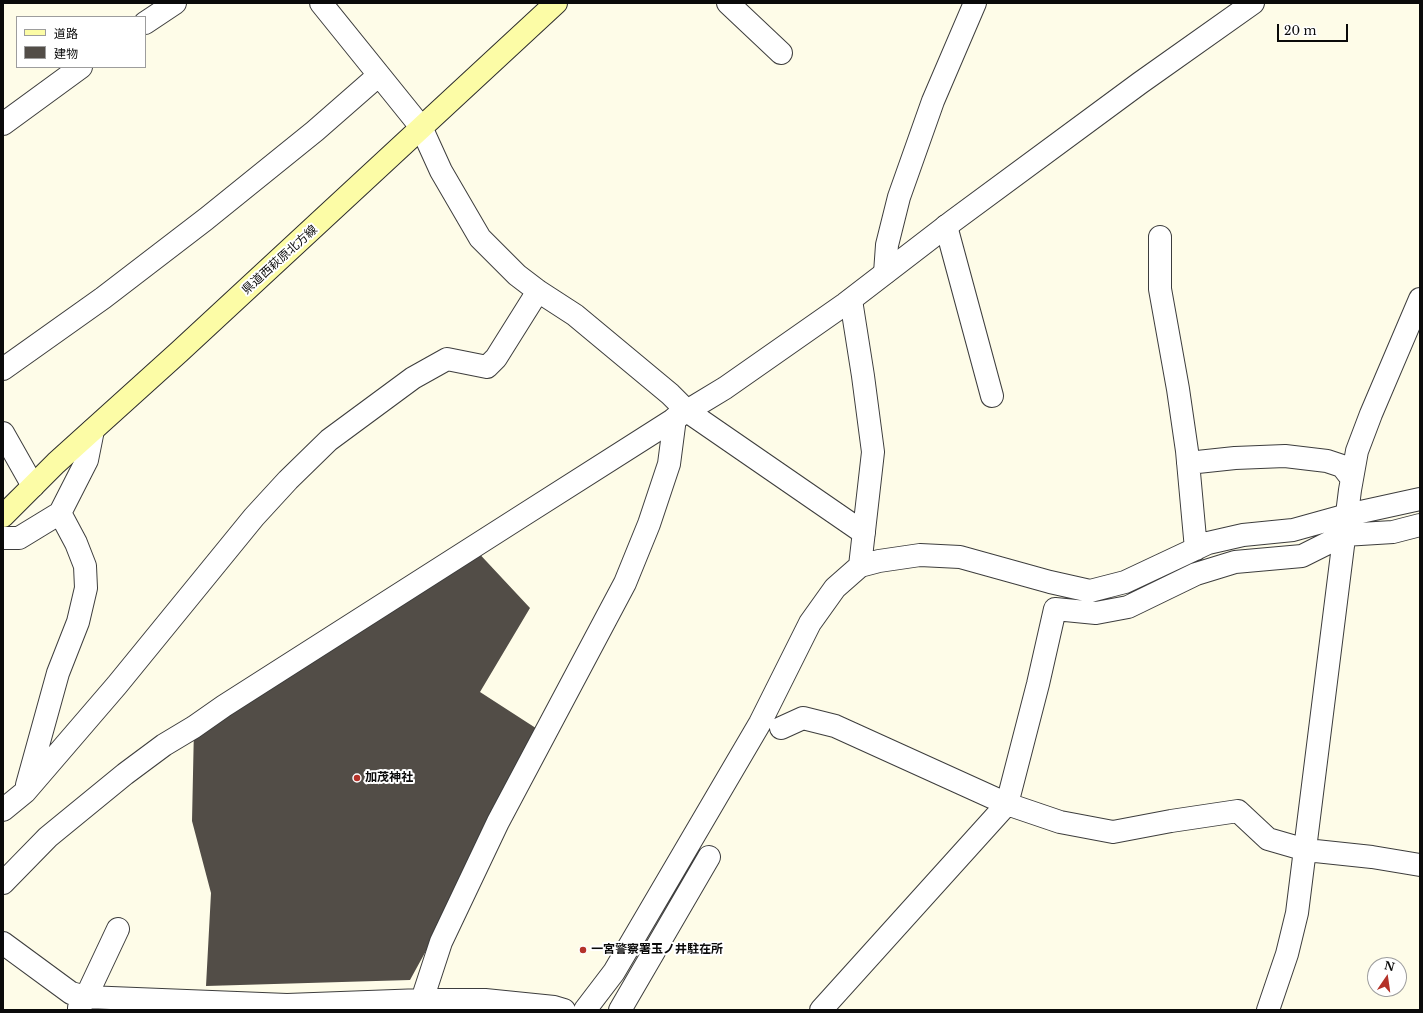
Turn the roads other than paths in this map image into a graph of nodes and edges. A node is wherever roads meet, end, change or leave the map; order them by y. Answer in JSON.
{"nodes":[{"id":1,"x":175,"y":3,"type":"edge"},
{"id":2,"x":321,"y":3,"type":"edge"},
{"id":3,"x":556,"y":3,"type":"edge"},
{"id":4,"x":728,"y":3,"type":"edge"},
{"id":5,"x":975,"y":3,"type":"edge"},
{"id":6,"x":1253,"y":3,"type":"edge"},
{"id":7,"x":146,"y":22,"type":"edge"},
{"id":8,"x":781,"y":53,"type":"dead end"},
{"id":9,"x":80,"y":68,"type":"edge"},
{"id":10,"x":379,"y":75,"type":"junction"},
{"id":11,"x":3,"y":124,"type":"edge"},
{"id":12,"x":421,"y":127,"type":"junction"},
{"id":13,"x":946,"y":226,"type":"junction"},
{"id":14,"x":1160,"y":236,"type":"dead end"},
{"id":15,"x":885,"y":273,"type":"junction"},
{"id":16,"x":538,"y":292,"type":"junction"},
{"id":17,"x":1420,"y":299,"type":"edge"},
{"id":18,"x":851,"y":300,"type":"junction"},
{"id":19,"x":3,"y":369,"type":"edge"},
{"id":20,"x":992,"y":396,"type":"dead end"},
{"id":21,"x":681,"y":414,"type":"junction"},
{"id":22,"x":92,"y":430,"type":"junction"},
{"id":23,"x":3,"y":433,"type":"edge"},
{"id":24,"x":1188,"y":464,"type":"junction"},
{"id":25,"x":1352,"y":479,"type":"junction"},
{"id":26,"x":33,"y":486,"type":"junction"},
{"id":27,"x":1420,"y":499,"type":"edge"},
{"id":28,"x":60,"y":513,"type":"junction"},
{"id":29,"x":3,"y":516,"type":"edge"},
{"id":30,"x":1345,"y":525,"type":"junction"},
{"id":31,"x":1420,"y":525,"type":"edge"},
{"id":32,"x":864,"y":533,"type":"junction"},
{"id":33,"x":3,"y":538,"type":"edge"},
{"id":34,"x":1196,"y":549,"type":"junction"},
{"id":35,"x":860,"y":566,"type":"junction"},
{"id":36,"x":781,"y":728,"type":"dead end"},
{"id":37,"x":25,"y":792,"type":"junction"},
{"id":38,"x":1007,"y":804,"type":"junction"},
{"id":39,"x":3,"y":810,"type":"edge"},
{"id":40,"x":1306,"y":850,"type":"junction"},
{"id":41,"x":709,"y":857,"type":"dead end"},
{"id":42,"x":1420,"y":865,"type":"edge"},
{"id":43,"x":3,"y":883,"type":"edge"},
{"id":44,"x":118,"y":929,"type":"dead end"},
{"id":45,"x":3,"y":943,"type":"edge"},
{"id":46,"x":422,"y":1000,"type":"junction"},
{"id":47,"x":82,"y":1004,"type":"edge"},
{"id":48,"x":564,"y":1010,"type":"edge"},
{"id":49,"x":585,"y":1010,"type":"edge"},
{"id":50,"x":620,"y":1010,"type":"edge"},
{"id":51,"x":821,"y":1010,"type":"edge"},
{"id":52,"x":1268,"y":1010,"type":"edge"}],
"edges":[{"from":1,"to":7,"type":"street"},
{"from":2,"to":10,"type":"street"},
{"from":3,"to":12,"type":"main road","name":"県道西萩原北方線"},
{"from":4,"to":8,"type":"street"},
{"from":5,"to":15,"type":"street"},
{"from":6,"to":13,"type":"street"},
{"from":9,"to":11,"type":"street"},
{"from":10,"to":12,"type":"street"},
{"from":10,"to":19,"type":"street"},
{"from":12,"to":16,"type":"street"},
{"from":12,"to":22,"type":"main road","name":"県道西萩原北方線"},
{"from":13,"to":15,"type":"street"},
{"from":13,"to":20,"type":"street"},
{"from":14,"to":24,"type":"street"},
{"from":15,"to":18,"type":"street"},
{"from":16,"to":21,"type":"street"},
{"from":16,"to":37,"type":"street"},
{"from":17,"to":25,"type":"street"},
{"from":18,"to":21,"type":"street"},
{"from":18,"to":32,"type":"street"},
{"from":21,"to":32,"type":"street"},
{"from":21,"to":43,"type":"street"},
{"from":21,"to":46,"type":"street"},
{"from":22,"to":26,"type":"main road","name":"県道西萩原北方線"},
{"from":22,"to":28,"type":"street"},
{"from":23,"to":26,"type":"street"},
{"from":24,"to":25,"type":"street"},
{"from":24,"to":34,"type":"street"},
{"from":25,"to":30,"type":"street"},
{"from":26,"to":29,"type":"main road","name":"県道西萩原北方線"},
{"from":27,"to":30,"type":"street"},
{"from":28,"to":33,"type":"street"},
{"from":28,"to":37,"type":"street"},
{"from":30,"to":31,"type":"street"},
{"from":30,"to":34,"type":"street"},
{"from":30,"to":38,"type":"street"},
{"from":30,"to":40,"type":"street"},
{"from":32,"to":35,"type":"street"},
{"from":34,"to":35,"type":"street"},
{"from":35,"to":49,"type":"street"},
{"from":36,"to":38,"type":"street"},
{"from":37,"to":39,"type":"street"},
{"from":38,"to":40,"type":"street"},
{"from":38,"to":51,"type":"street"},
{"from":40,"to":42,"type":"street"},
{"from":40,"to":52,"type":"street"},
{"from":41,"to":50,"type":"street"},
{"from":44,"to":47,"type":"street"},
{"from":45,"to":47,"type":"street"},
{"from":46,"to":47,"type":"street"},
{"from":46,"to":48,"type":"street"}]}
